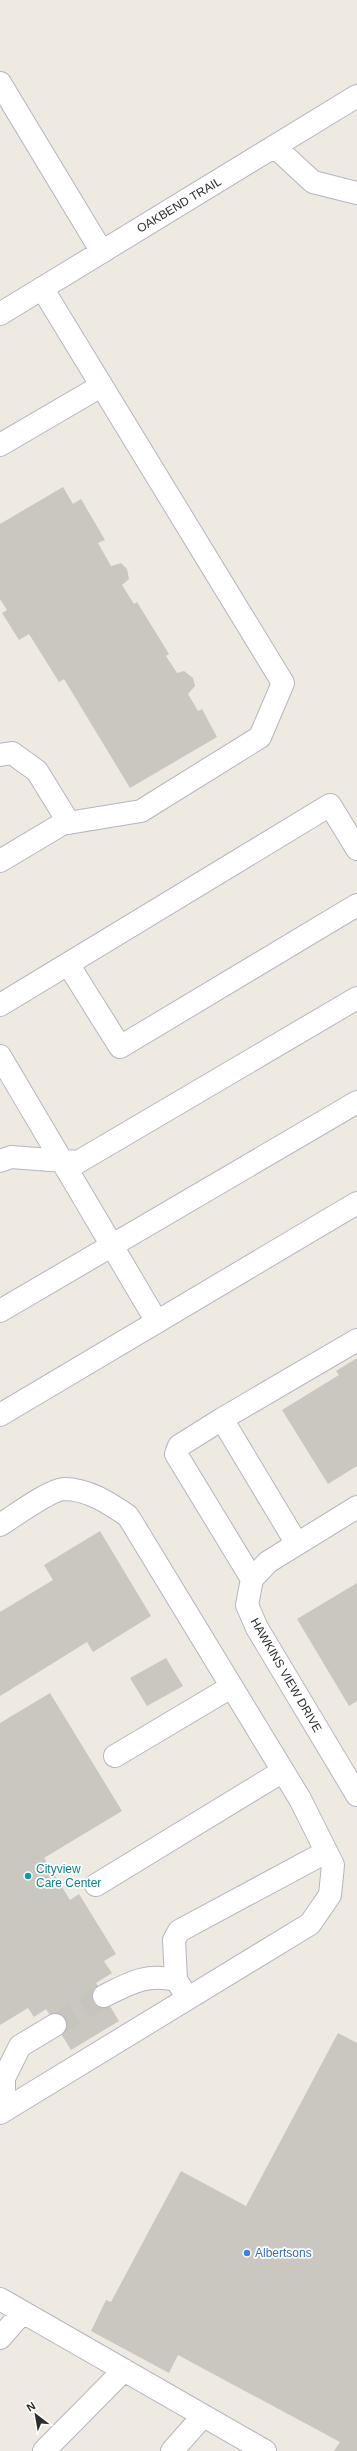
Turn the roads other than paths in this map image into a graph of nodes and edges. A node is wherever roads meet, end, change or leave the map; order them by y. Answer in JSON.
{"nodes":[{"id":1,"x":2,"y":93,"type":"edge"},
{"id":2,"x":357,"y":96,"type":"edge"},
{"id":3,"x":275,"y":147,"type":"junction"},
{"id":4,"x":357,"y":193,"type":"edge"},
{"id":5,"x":102,"y":252,"type":"junction"},
{"id":6,"x":42,"y":288,"type":"junction"},
{"id":7,"x":0,"y":314,"type":"edge"},
{"id":8,"x":101,"y":386,"type":"junction"},
{"id":9,"x":0,"y":444,"type":"edge"},
{"id":10,"x":0,"y":755,"type":"edge"},
{"id":11,"x":69,"y":823,"type":"junction"},
{"id":12,"x":357,"y":849,"type":"edge"},
{"id":13,"x":0,"y":861,"type":"edge"},
{"id":14,"x":357,"y":905,"type":"edge"},
{"id":15,"x":68,"y":964,"type":"junction"},
{"id":16,"x":357,"y":998,"type":"edge"},
{"id":17,"x":0,"y":1006,"type":"edge"},
{"id":18,"x":0,"y":1056,"type":"edge"},
{"id":19,"x":357,"y":1102,"type":"edge"},
{"id":20,"x":60,"y":1160,"type":"junction"},
{"id":21,"x":0,"y":1161,"type":"edge"},
{"id":22,"x":357,"y":1203,"type":"edge"},
{"id":23,"x":111,"y":1246,"type":"junction"},
{"id":24,"x":0,"y":1311,"type":"edge"},
{"id":25,"x":157,"y":1322,"type":"junction"},
{"id":26,"x":357,"y":1340,"type":"edge"},
{"id":27,"x":0,"y":1415,"type":"edge"},
{"id":28,"x":222,"y":1419,"type":"junction"},
{"id":29,"x":357,"y":1507,"type":"edge"},
{"id":30,"x":0,"y":1525,"type":"edge"},
{"id":31,"x":298,"y":1544,"type":"junction"},
{"id":32,"x":252,"y":1579,"type":"junction"},
{"id":33,"x":231,"y":1687,"type":"junction"},
{"id":34,"x":115,"y":1756,"type":"dead end"},
{"id":35,"x":283,"y":1771,"type":"junction"},
{"id":36,"x":354,"y":1781,"type":"edge"},
{"id":37,"x":326,"y":1852,"type":"junction"},
{"id":38,"x":96,"y":1884,"type":"dead end"},
{"id":39,"x":182,"y":1989,"type":"junction"},
{"id":40,"x":104,"y":1996,"type":"tunnel mouth"},
{"id":41,"x":55,"y":2025,"type":"tunnel mouth"},
{"id":42,"x":2,"y":2112,"type":"edge"},
{"id":43,"x":0,"y":2299,"type":"edge"},
{"id":44,"x":23,"y":2312,"type":"junction"},
{"id":45,"x":0,"y":2338,"type":"edge"},
{"id":46,"x":124,"y":2370,"type":"junction"},
{"id":47,"x":203,"y":2416,"type":"junction"},
{"id":48,"x":44,"y":2451,"type":"edge"},
{"id":49,"x":172,"y":2451,"type":"edge"},
{"id":50,"x":265,"y":2451,"type":"edge"}],
"edges":[{"from":1,"to":5,"type":"street"},
{"from":2,"to":3,"type":"street","name":"OAKBEND TRAIL"},
{"from":3,"to":4,"type":"street"},
{"from":3,"to":5,"type":"street","name":"OAKBEND TRAIL"},
{"from":5,"to":6,"type":"street","name":"OAKBEND TRAIL"},
{"from":6,"to":7,"type":"street","name":"OAKBEND TRAIL"},
{"from":6,"to":8,"type":"street"},
{"from":8,"to":9,"type":"street"},
{"from":8,"to":11,"type":"street"},
{"from":10,"to":11,"type":"street"},
{"from":11,"to":13,"type":"street"},
{"from":12,"to":15,"type":"street"},
{"from":14,"to":15,"type":"street"},
{"from":15,"to":17,"type":"street"},
{"from":16,"to":20,"type":"street"},
{"from":18,"to":20,"type":"street"},
{"from":19,"to":23,"type":"street"},
{"from":20,"to":21,"type":"street"},
{"from":20,"to":23,"type":"street"},
{"from":22,"to":25,"type":"street"},
{"from":23,"to":24,"type":"street"},
{"from":23,"to":25,"type":"street"},
{"from":25,"to":27,"type":"street"},
{"from":26,"to":28,"type":"street"},
{"from":28,"to":31,"type":"street"},
{"from":28,"to":32,"type":"street"},
{"from":29,"to":31,"type":"street"},
{"from":30,"to":33,"type":"street"},
{"from":31,"to":32,"type":"street"},
{"from":32,"to":36,"type":"street","name":"HAWKINS VIEW DRIVE"},
{"from":33,"to":34,"type":"street"},
{"from":33,"to":35,"type":"street"},
{"from":35,"to":37,"type":"street"},
{"from":35,"to":38,"type":"street"},
{"from":37,"to":39,"type":"street"},
{"from":37,"to":39,"type":"street"},
{"from":39,"to":40,"type":"street"},
{"from":39,"to":42,"type":"street"},
{"from":41,"to":42,"type":"street"},
{"from":43,"to":44,"type":"street"},
{"from":44,"to":45,"type":"street"},
{"from":44,"to":46,"type":"street"},
{"from":46,"to":47,"type":"street"},
{"from":46,"to":48,"type":"street"},
{"from":47,"to":49,"type":"street"},
{"from":47,"to":50,"type":"street"}]}
